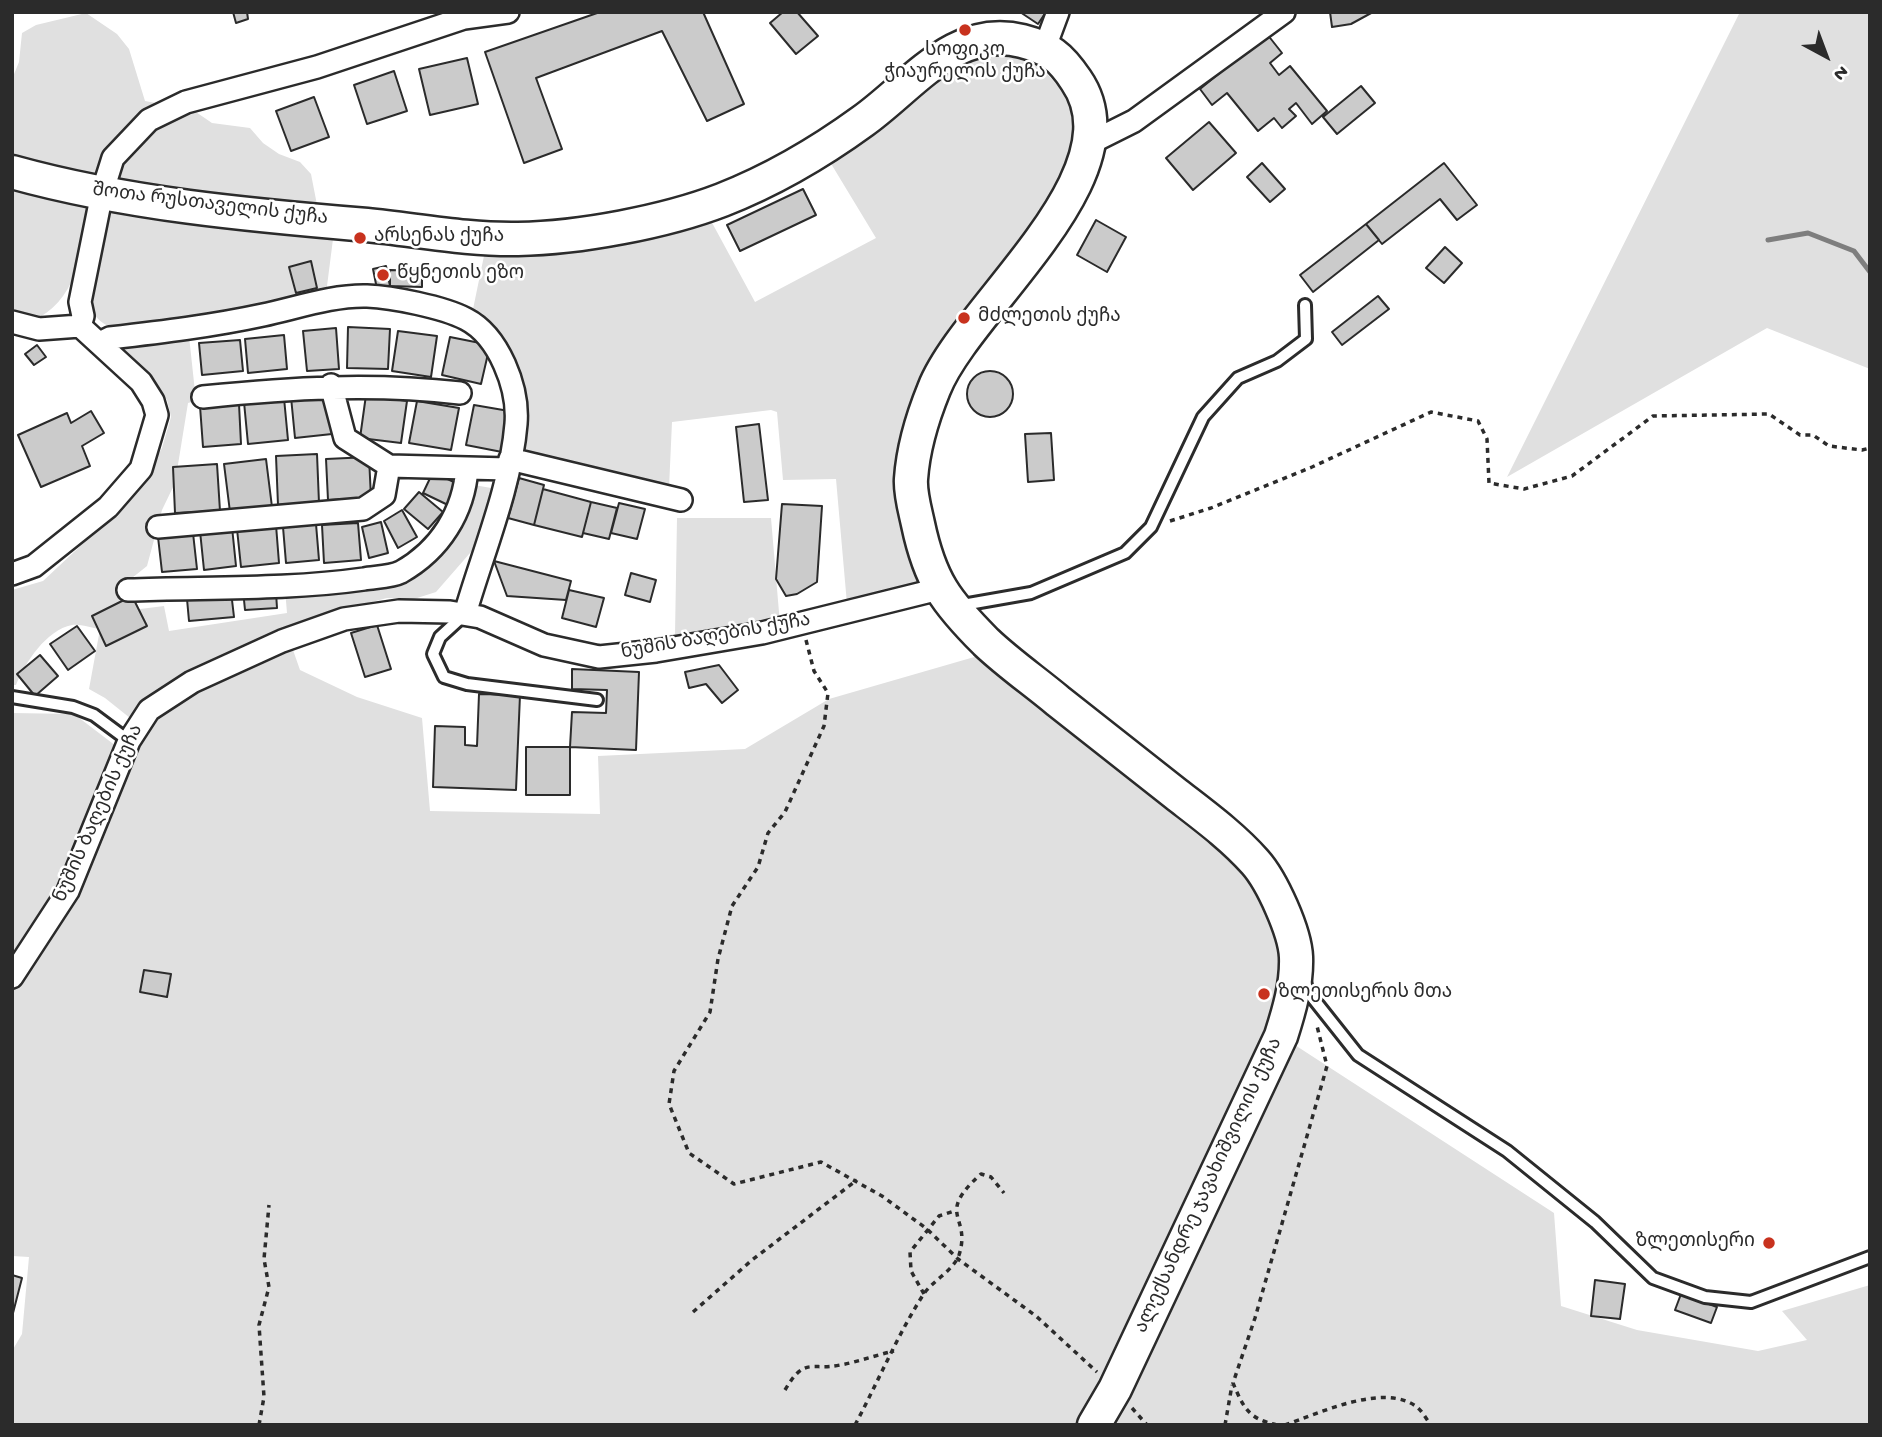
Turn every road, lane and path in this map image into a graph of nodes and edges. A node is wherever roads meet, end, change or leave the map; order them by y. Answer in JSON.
{"nodes":[{"id":1,"x":508,"y":12,"type":"edge"},
{"id":2,"x":1058,"y":12,"type":"edge"},
{"id":3,"x":1284,"y":12,"type":"edge"},
{"id":4,"x":464,"y":15,"type":"edge"},
{"id":5,"x":1045,"y":47,"type":"junction"},
{"id":6,"x":1088,"y":144,"type":"junction"},
{"id":7,"x":12,"y":172,"type":"edge"},
{"id":8,"x":102,"y":193,"type":"junction"},
{"id":9,"x":1305,"y":304,"type":"dead end"},
{"id":10,"x":13,"y":324,"type":"edge"},
{"id":11,"x":80,"y":326,"type":"junction"},
{"id":12,"x":100,"y":343,"type":"junction"},
{"id":13,"x":331,"y":385,"type":"junction"},
{"id":14,"x":460,"y":393,"type":"dead end"},
{"id":15,"x":203,"y":397,"type":"dead end"},
{"id":16,"x":1870,"y":448,"type":"edge"},
{"id":17,"x":509,"y":464,"type":"junction"},
{"id":18,"x":389,"y":466,"type":"junction"},
{"id":19,"x":467,"y":468,"type":"junction"},
{"id":20,"x":681,"y":500,"type":"dead end"},
{"id":21,"x":158,"y":527,"type":"dead end"},
{"id":22,"x":1151,"y":527,"type":"junction"},
{"id":23,"x":12,"y":574,"type":"edge"},
{"id":24,"x":128,"y":590,"type":"dead end"},
{"id":25,"x":944,"y":598,"type":"junction"},
{"id":26,"x":465,"y":614,"type":"junction"},
{"id":27,"x":801,"y":624,"type":"junction"},
{"id":28,"x":12,"y":697,"type":"edge"},
{"id":29,"x":597,"y":700,"type":"dead end"},
{"id":30,"x":129,"y":741,"type":"junction"},
{"id":31,"x":1296,"y":952,"type":"junction"},
{"id":32,"x":12,"y":976,"type":"edge"},
{"id":33,"x":1308,"y":992,"type":"junction"},
{"id":34,"x":856,"y":1180,"type":"junction"},
{"id":35,"x":1004,"y":1194,"type":"dead end"},
{"id":36,"x":269,"y":1205,"type":"dead end"},
{"id":37,"x":954,"y":1211,"type":"junction"},
{"id":38,"x":927,"y":1229,"type":"junction"},
{"id":39,"x":1870,"y":1257,"type":"edge"},
{"id":40,"x":958,"y":1259,"type":"junction"},
{"id":41,"x":924,"y":1294,"type":"junction"},
{"id":42,"x":693,"y":1312,"type":"dead end"},
{"id":43,"x":894,"y":1351,"type":"junction"},
{"id":44,"x":1233,"y":1383,"type":"junction"},
{"id":45,"x":1115,"y":1389,"type":"junction"},
{"id":46,"x":785,"y":1390,"type":"dead end"},
{"id":47,"x":259,"y":1425,"type":"edge"},
{"id":48,"x":855,"y":1425,"type":"edge"},
{"id":49,"x":1094,"y":1425,"type":"edge"},
{"id":50,"x":1225,"y":1425,"type":"edge"},
{"id":51,"x":1277,"y":1425,"type":"edge"},
{"id":52,"x":1286,"y":1425,"type":"edge"},
{"id":53,"x":1431,"y":1425,"type":"edge"}],
"edges":[{"from":1,"to":4,"type":"street"},
{"from":2,"to":5,"type":"street"},
{"from":3,"to":6,"type":"street"},
{"from":4,"to":8,"type":"street"},
{"from":5,"to":6,"type":"main road","name":"შოთა რუსთაველის ქუჩა"},
{"from":5,"to":8,"type":"main road","name":"შოთა რუსთაველის ქუჩა"},
{"from":6,"to":25,"type":"main road","name":"შოთა რუსთაველის ქუჩა"},
{"from":7,"to":8,"type":"main road","name":"შოთა რუსთაველის ქუჩა"},
{"from":8,"to":11,"type":"street"},
{"from":9,"to":22,"type":"lane"},
{"from":10,"to":11,"type":"street"},
{"from":11,"to":12,"type":"street"},
{"from":12,"to":17,"type":"street"},
{"from":12,"to":23,"type":"street"},
{"from":13,"to":14,"type":"street"},
{"from":13,"to":15,"type":"street"},
{"from":13,"to":18,"type":"street"},
{"from":16,"to":22,"type":"path"},
{"from":17,"to":19,"type":"street"},
{"from":17,"to":20,"type":"street"},
{"from":17,"to":26,"type":"street"},
{"from":18,"to":19,"type":"street"},
{"from":18,"to":21,"type":"street"},
{"from":19,"to":24,"type":"street"},
{"from":22,"to":25,"type":"lane"},
{"from":25,"to":27,"type":"street","name":"ნუშის ბაღების ქუჩა"},
{"from":25,"to":31,"type":"main road","name":"ალექსანდრე ჯავახიშვილის ქუჩა"},
{"from":26,"to":27,"type":"street","name":"ნუშის ბაღების ქუჩა"},
{"from":26,"to":29,"type":"lane"},
{"from":26,"to":30,"type":"street","name":"ნუშის ბაღების ქუჩა"},
{"from":27,"to":34,"type":"path"},
{"from":28,"to":30,"type":"lane"},
{"from":30,"to":32,"type":"street","name":"ნუშის ბაღების ქუჩა"},
{"from":31,"to":33,"type":"lane"},
{"from":31,"to":45,"type":"main road","name":"ალექსანდრე ჯავახიშვილის ქუჩა"},
{"from":33,"to":39,"type":"lane"},
{"from":33,"to":44,"type":"path"},
{"from":34,"to":38,"type":"path"},
{"from":34,"to":42,"type":"path"},
{"from":35,"to":37,"type":"path"},
{"from":36,"to":47,"type":"path"},
{"from":37,"to":38,"type":"path"},
{"from":37,"to":40,"type":"path"},
{"from":38,"to":40,"type":"path"},
{"from":38,"to":41,"type":"path"},
{"from":40,"to":41,"type":"path"},
{"from":40,"to":45,"type":"path"},
{"from":41,"to":43,"type":"path"},
{"from":43,"to":46,"type":"path"},
{"from":43,"to":48,"type":"path"},
{"from":44,"to":50,"type":"path"},
{"from":44,"to":51,"type":"path"},
{"from":45,"to":49,"type":"main road","name":"ალექსანდრე ჯავახიშვილის ქუჩა"},
{"from":52,"to":53,"type":"path"}]}
